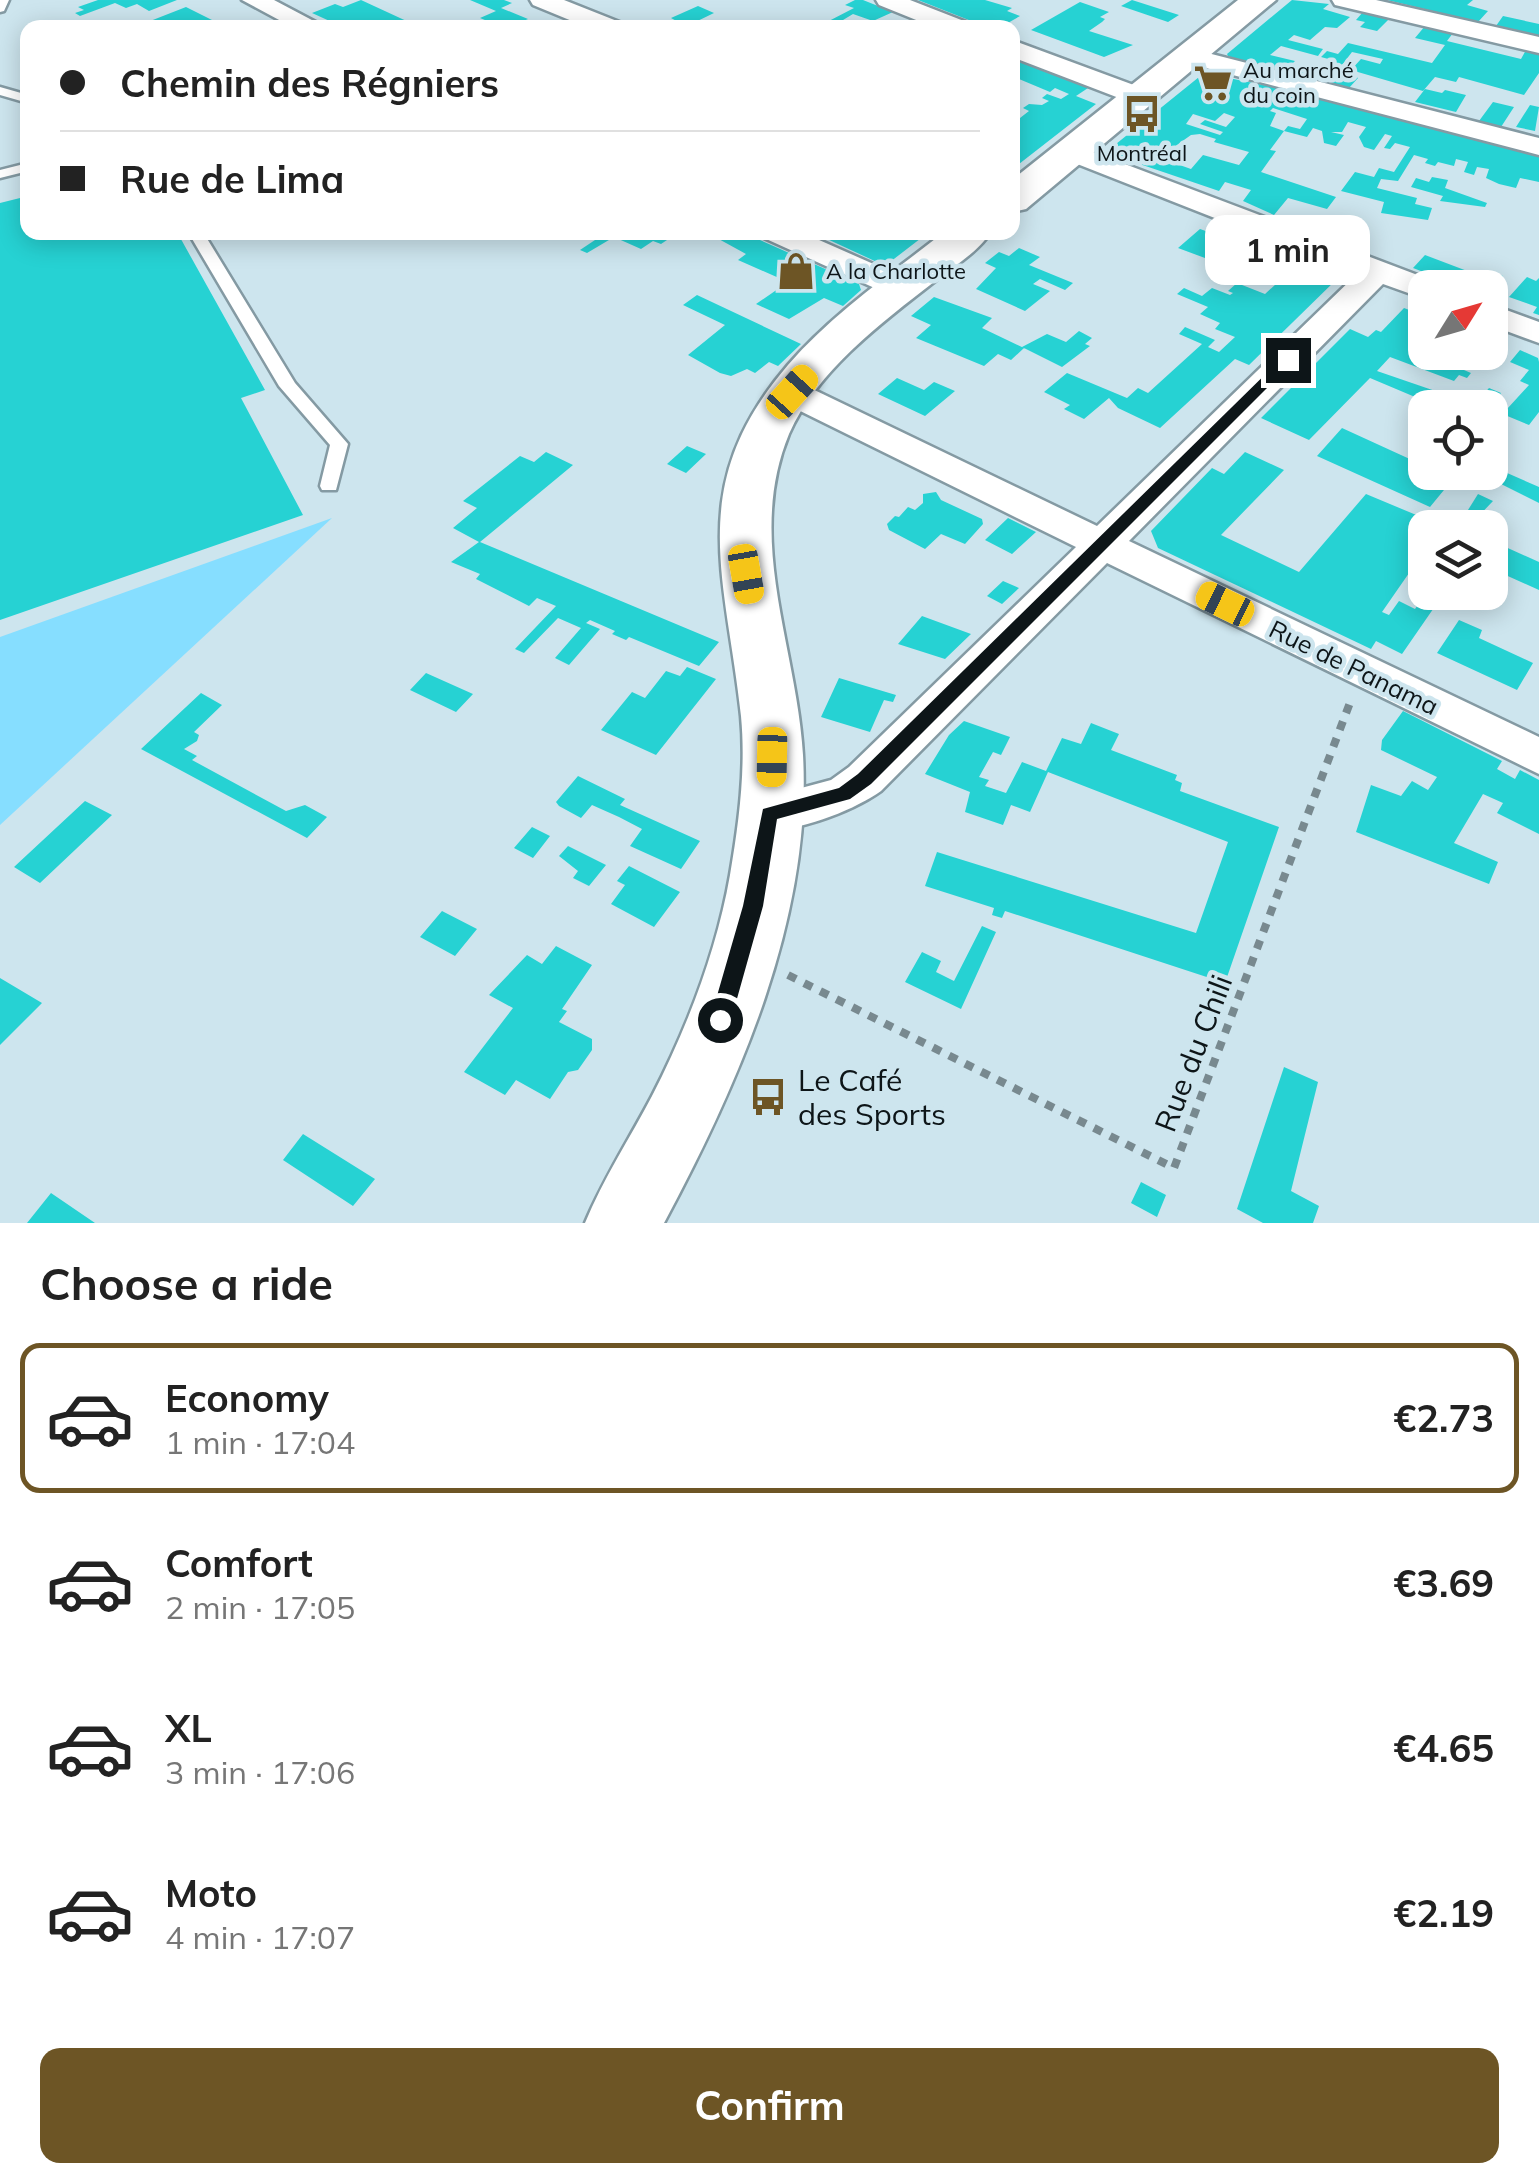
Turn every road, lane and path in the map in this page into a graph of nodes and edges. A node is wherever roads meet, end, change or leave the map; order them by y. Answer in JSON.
{"nodes":[{"id":1,"x":3,"y":0,"type":"edge"},
{"id":2,"x":254,"y":0,"type":"edge"},
{"id":3,"x":542,"y":0,"type":"edge"},
{"id":4,"x":888,"y":0,"type":"edge"},
{"id":5,"x":1260,"y":0,"type":"edge"},
{"id":6,"x":1344,"y":0,"type":"edge"},
{"id":7,"x":0,"y":8,"type":"edge"},
{"id":8,"x":298,"y":20,"type":"edge"},
{"id":9,"x":593,"y":20,"type":"edge"},
{"id":10,"x":939,"y":20,"type":"edge"},
{"id":11,"x":1539,"y":44,"type":"edge"},
{"id":12,"x":1020,"y":51,"type":"edge"},
{"id":13,"x":1192,"y":57,"type":"junction"},
{"id":14,"x":1141,"y":97,"type":"junction"},
{"id":15,"x":1539,"y":146,"type":"edge"},
{"id":16,"x":1072,"y":152,"type":"junction"},
{"id":17,"x":1020,"y":189,"type":"edge"},
{"id":18,"x":201,"y":240,"type":"edge"},
{"id":19,"x":792,"y":240,"type":"edge"},
{"id":20,"x":961,"y":240,"type":"edge"},
{"id":21,"x":1378,"y":271,"type":"junction"},
{"id":22,"x":1408,"y":282,"type":"edge"},
{"id":23,"x":902,"y":288,"type":"junction"},
{"id":24,"x":1508,"y":321,"type":"edge"},
{"id":25,"x":1539,"y":333,"type":"edge"},
{"id":26,"x":792,"y":392,"type":"junction"},
{"id":27,"x":329,"y":486,"type":"dead end"},
{"id":28,"x":1101,"y":544,"type":"junction"},
{"id":29,"x":1362,"y":671,"type":"junction"},
{"id":30,"x":1539,"y":757,"type":"edge"},
{"id":31,"x":769,"y":814,"type":"junction"},
{"id":32,"x":741,"y":955,"type":"junction"},
{"id":33,"x":623,"y":1223,"type":"edge"}],
"edges":[{"from":1,"to":7,"type":"lane"},
{"from":2,"to":8,"type":"street"},
{"from":3,"to":9,"type":"street"},
{"from":4,"to":10,"type":"street"},
{"from":5,"to":13,"type":"main road"},
{"from":6,"to":11,"type":"street"},
{"from":12,"to":14,"type":"street"},
{"from":13,"to":14,"type":"main road"},
{"from":13,"to":15,"type":"street"},
{"from":14,"to":16,"type":"main road"},
{"from":16,"to":17,"type":"main road"},
{"from":16,"to":21,"type":"street"},
{"from":18,"to":27,"type":"lane"},
{"from":19,"to":23,"type":"street"},
{"from":20,"to":23,"type":"main road"},
{"from":21,"to":22,"type":"street"},
{"from":21,"to":28,"type":"street"},
{"from":23,"to":26,"type":"main road"},
{"from":24,"to":25,"type":"street"},
{"from":26,"to":28,"type":"street","name":"Rue de Panama"},
{"from":26,"to":31,"type":"main road"},
{"from":28,"to":29,"type":"street","name":"Rue de Panama"},
{"from":28,"to":31,"type":"street"},
{"from":29,"to":30,"type":"street","name":"Rue de Panama"},
{"from":29,"to":32,"type":"path","name":"Rue du Chili"},
{"from":31,"to":32,"type":"main road"},
{"from":32,"to":33,"type":"main road"}]}
